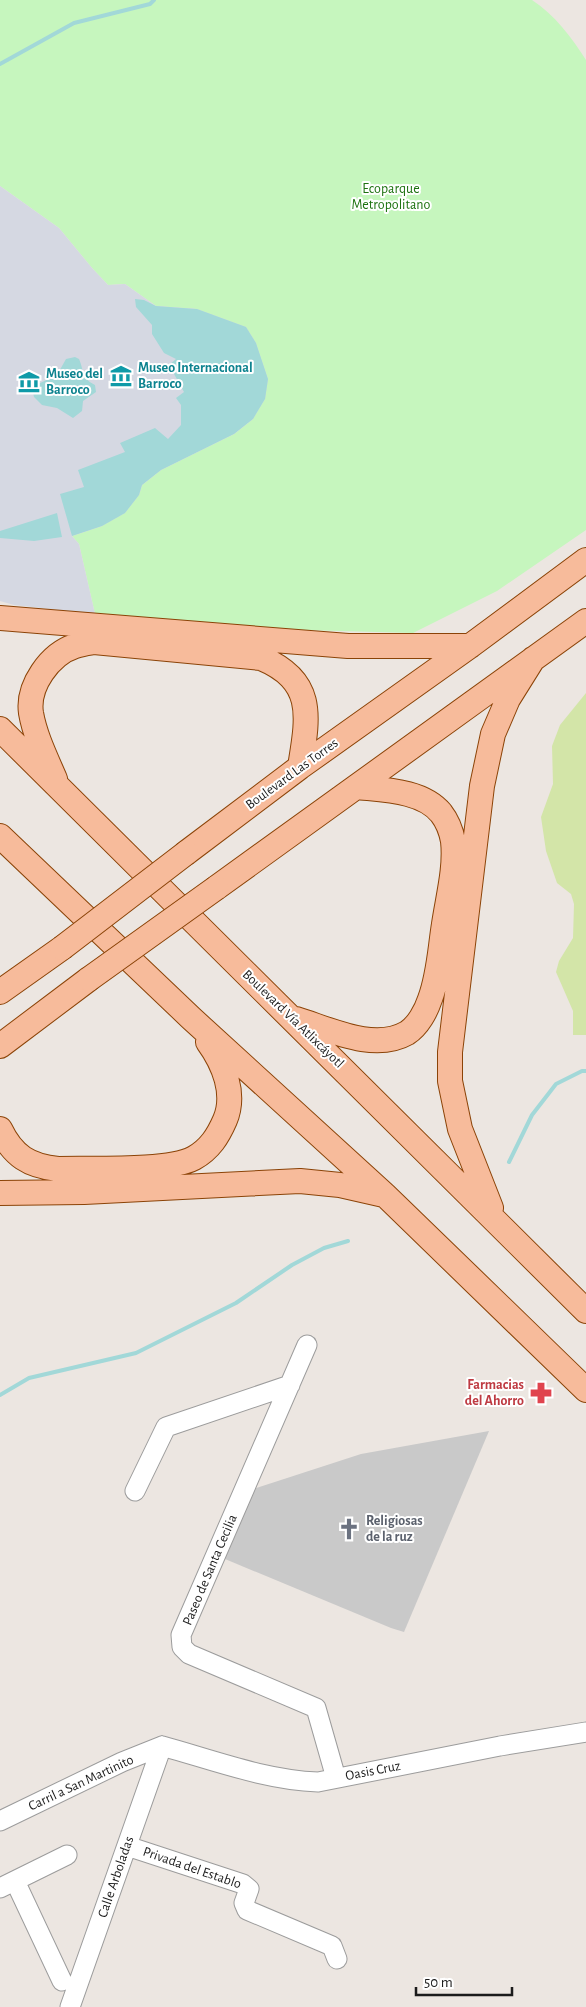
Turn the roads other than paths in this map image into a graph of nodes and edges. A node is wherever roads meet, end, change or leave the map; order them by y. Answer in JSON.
{"nodes":[{"id":1,"x":586,"y":560,"type":"edge"},
{"id":2,"x":0,"y":618,"type":"edge"},
{"id":3,"x":586,"y":621,"type":"edge"},
{"id":4,"x":470,"y":646,"type":"junction"},
{"id":5,"x":533,"y":659,"type":"junction"},
{"id":6,"x":0,"y":728,"type":"edge"},
{"id":7,"x":300,"y":767,"type":"junction"},
{"id":8,"x":356,"y":787,"type":"junction"},
{"id":9,"x":58,"y":788,"type":"junction"},
{"id":10,"x":0,"y":836,"type":"edge"},
{"id":11,"x":0,"y":992,"type":"edge"},
{"id":12,"x":290,"y":1017,"type":"junction"},
{"id":13,"x":191,"y":1018,"type":"junction"},
{"id":14,"x":8,"y":1040,"type":"edge"},
{"id":15,"x":0,"y":1066,"type":"edge"},
{"id":16,"x":0,"y":1129,"type":"edge"},
{"id":17,"x":0,"y":1193,"type":"edge"},
{"id":18,"x":385,"y":1195,"type":"junction"},
{"id":19,"x":495,"y":1219,"type":"junction"},
{"id":20,"x":586,"y":1310,"type":"edge"},
{"id":21,"x":307,"y":1345,"type":"dead end"},
{"id":22,"x":290,"y":1384,"type":"junction"},
{"id":23,"x":586,"y":1390,"type":"edge"},
{"id":24,"x":135,"y":1491,"type":"dead end"},
{"id":25,"x":586,"y":1732,"type":"edge"},
{"id":26,"x":162,"y":1746,"type":"junction"},
{"id":27,"x":336,"y":1778,"type":"junction"},
{"id":28,"x":0,"y":1821,"type":"edge"},
{"id":29,"x":127,"y":1846,"type":"junction"},
{"id":30,"x":67,"y":1855,"type":"dead end"},
{"id":31,"x":7,"y":1884,"type":"edge"},
{"id":32,"x":336,"y":1960,"type":"dead end"},
{"id":33,"x":62,"y":1981,"type":"dead end"},
{"id":34,"x":70,"y":2007,"type":"edge"}],
"edges":[{"from":1,"to":4,"type":"main road","name":"Boulevard Las Torres"},
{"from":2,"to":4,"type":"main road"},
{"from":3,"to":5,"type":"main road"},
{"from":4,"to":7,"type":"main road","name":"Boulevard Las Torres"},
{"from":5,"to":8,"type":"main road"},
{"from":5,"to":19,"type":"main road"},
{"from":6,"to":9,"type":"main road","name":"Boulevard Vía Atlixcáyotl"},
{"from":7,"to":9,"type":"main road"},
{"from":7,"to":11,"type":"main road","name":"Boulevard Las Torres","bridge":true},
{"from":8,"to":12,"type":"main road"},
{"from":8,"to":14,"type":"main road","bridge":true},
{"from":9,"to":12,"type":"main road","name":"Boulevard Vía Atlixcáyotl"},
{"from":10,"to":13,"type":"main road"},
{"from":12,"to":19,"type":"main road","name":"Boulevard Vía Atlixcáyotl"},
{"from":13,"to":16,"type":"main road"},
{"from":13,"to":18,"type":"main road"},
{"from":14,"to":15,"type":"main road"},
{"from":17,"to":18,"type":"main road"},
{"from":18,"to":23,"type":"main road"},
{"from":19,"to":20,"type":"main road","name":"Boulevard Vía Atlixcáyotl"},
{"from":21,"to":22,"type":"street","name":"Paseo de Santa Cecilia"},
{"from":22,"to":24,"type":"street"},
{"from":22,"to":27,"type":"street","name":"Paseo de Santa Cecilia"},
{"from":25,"to":27,"type":"street","name":"Oasis Cruz"},
{"from":26,"to":27,"type":"street","name":"Oasis Cruz"},
{"from":26,"to":28,"type":"street","name":"Carril a San Martinito"},
{"from":26,"to":29,"type":"street","name":"Calle Arboladas"},
{"from":29,"to":32,"type":"street","name":"Privada del Establo"},
{"from":29,"to":34,"type":"street","name":"Calle Arboladas"},
{"from":30,"to":31,"type":"street"},
{"from":31,"to":33,"type":"street"}]}
